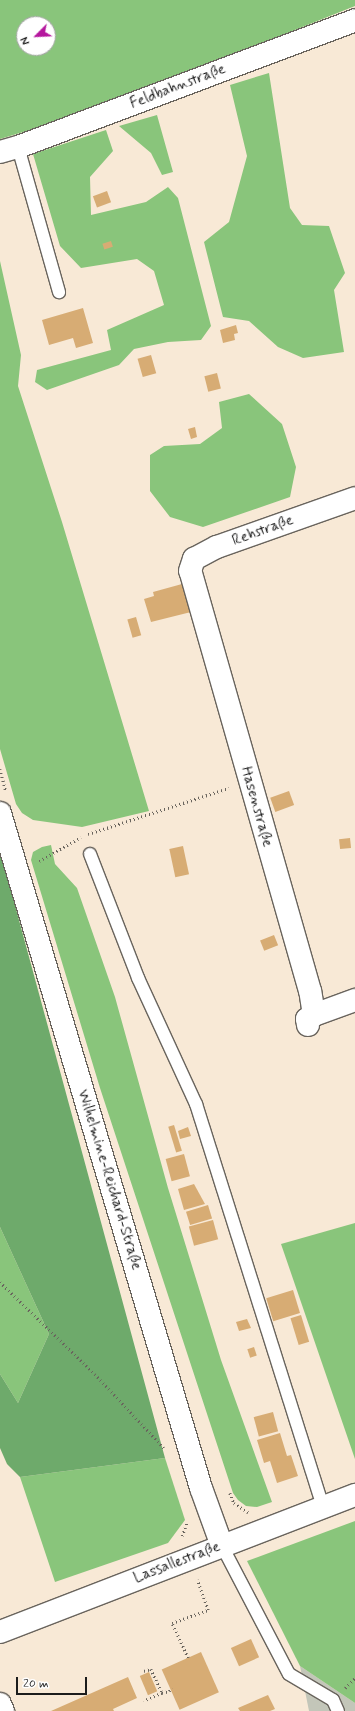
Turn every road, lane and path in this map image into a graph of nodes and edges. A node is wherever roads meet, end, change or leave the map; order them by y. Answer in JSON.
{"nodes":[{"id":1,"x":355,"y":20,"type":"edge"},
{"id":2,"x":9,"y":150,"type":"edge"},
{"id":3,"x":58,"y":292,"type":"dead end"},
{"id":4,"x":355,"y":498,"type":"edge"},
{"id":5,"x":192,"y":582,"type":"joint"},
{"id":6,"x":249,"y":782,"type":"junction"},
{"id":7,"x":0,"y":813,"type":"edge"},
{"id":8,"x":90,"y":854,"type":"dead end"},
{"id":9,"x":34,"y":864,"type":"dead end"},
{"id":10,"x":355,"y":1000,"type":"edge"},
{"id":11,"x":0,"y":1282,"type":"edge"},
{"id":12,"x":168,"y":1452,"type":"dead end"},
{"id":13,"x":355,"y":1495,"type":"edge"},
{"id":14,"x":323,"y":1507,"type":"junction"},
{"id":15,"x":222,"y":1546,"type":"junction"},
{"id":16,"x":194,"y":1573,"type":"dead end"},
{"id":17,"x":0,"y":1632,"type":"edge"},
{"id":18,"x":188,"y":1658,"type":"dead end"},
{"id":19,"x":144,"y":1672,"type":"dead end"},
{"id":20,"x":170,"y":1688,"type":"dead end"},
{"id":21,"x":162,"y":1693,"type":"junction"},
{"id":22,"x":144,"y":1701,"type":"dead end"},
{"id":23,"x":0,"y":1704,"type":"edge"},
{"id":24,"x":3,"y":1711,"type":"edge"},
{"id":25,"x":338,"y":1711,"type":"edge"}],
"edges":[{"from":1,"to":2,"type":"street","name":"Feldbahnstraße"},
{"from":2,"to":3,"type":"lane"},
{"from":4,"to":5,"type":"street","name":"Rehstraße"},
{"from":5,"to":6,"type":"street","name":"Hasenstraße"},
{"from":6,"to":9,"type":"path"},
{"from":6,"to":10,"type":"street","name":"Hasenstraße"},
{"from":7,"to":15,"type":"street","name":"Wilhelmine-Reichard-Straße"},
{"from":8,"to":14,"type":"lane"},
{"from":11,"to":12,"type":"path"},
{"from":13,"to":14,"type":"street","name":"Lassallestraße"},
{"from":14,"to":15,"type":"street","name":"Lassallestraße"},
{"from":15,"to":17,"type":"street","name":"Lassallestraße"},
{"from":15,"to":25,"type":"lane"},
{"from":16,"to":18,"type":"path"},
{"from":19,"to":21,"type":"path"},
{"from":20,"to":21,"type":"path"},
{"from":21,"to":22,"type":"path"},
{"from":23,"to":24,"type":"street"}]}
